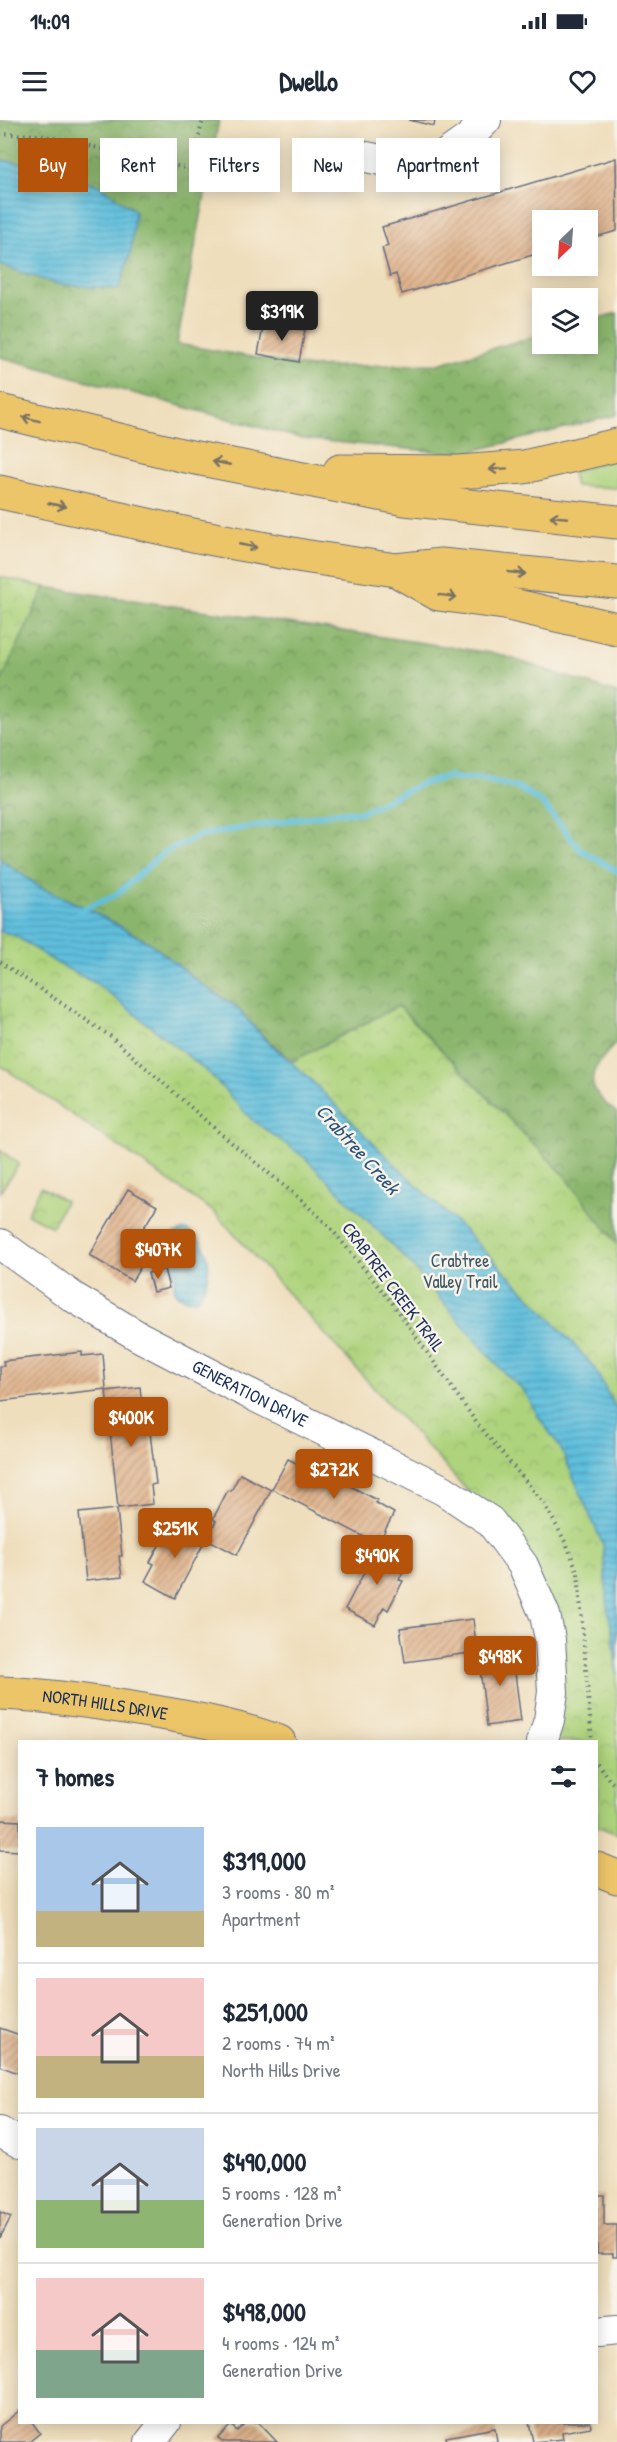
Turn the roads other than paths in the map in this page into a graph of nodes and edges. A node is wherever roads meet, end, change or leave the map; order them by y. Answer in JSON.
{"nodes":[{"id":1,"x":486,"y":120,"type":"edge"},
{"id":2,"x":364,"y":157,"type":"edge"},
{"id":3,"x":0,"y":411,"type":"edge"},
{"id":4,"x":617,"y":445,"type":"edge"},
{"id":5,"x":264,"y":471,"type":"junction"},
{"id":6,"x":0,"y":492,"type":"edge"},
{"id":7,"x":617,"y":522,"type":"edge"},
{"id":8,"x":396,"y":570,"type":"junction"},
{"id":9,"x":617,"y":582,"type":"edge"},
{"id":10,"x":617,"y":629,"type":"edge"},
{"id":11,"x":0,"y":1244,"type":"edge"},
{"id":12,"x":0,"y":1693,"type":"edge"},
{"id":13,"x":272,"y":1740,"type":"edge"},
{"id":14,"x":543,"y":1740,"type":"edge"},
{"id":15,"x":598,"y":1869,"type":"edge"},
{"id":16,"x":617,"y":1877,"type":"edge"},
{"id":17,"x":0,"y":2132,"type":"edge"},
{"id":18,"x":18,"y":2141,"type":"edge"},
{"id":19,"x":617,"y":2331,"type":"edge"},
{"id":20,"x":598,"y":2332,"type":"edge"},
{"id":21,"x":164,"y":2424,"type":"edge"},
{"id":22,"x":150,"y":2442,"type":"edge"}],
"edges":[{"from":1,"to":2,"type":"street"},
{"from":5,"to":3,"type":"main road","one_way":true},
{"from":4,"to":5,"type":"main road","one_way":true},
{"from":7,"to":5,"type":"main road","one_way":true},
{"from":6,"to":8,"type":"main road","one_way":true},
{"from":8,"to":9,"type":"main road","one_way":true},
{"from":8,"to":10,"type":"main road","one_way":true},
{"from":11,"to":14,"type":"street","name":"GENERATION DRIVE"},
{"from":12,"to":13,"type":"main road","name":"NORTH HILLS DRIVE"},
{"from":15,"to":16,"type":"main road"},
{"from":17,"to":18,"type":"street"},
{"from":19,"to":20,"type":"street"},
{"from":21,"to":22,"type":"street"}]}
